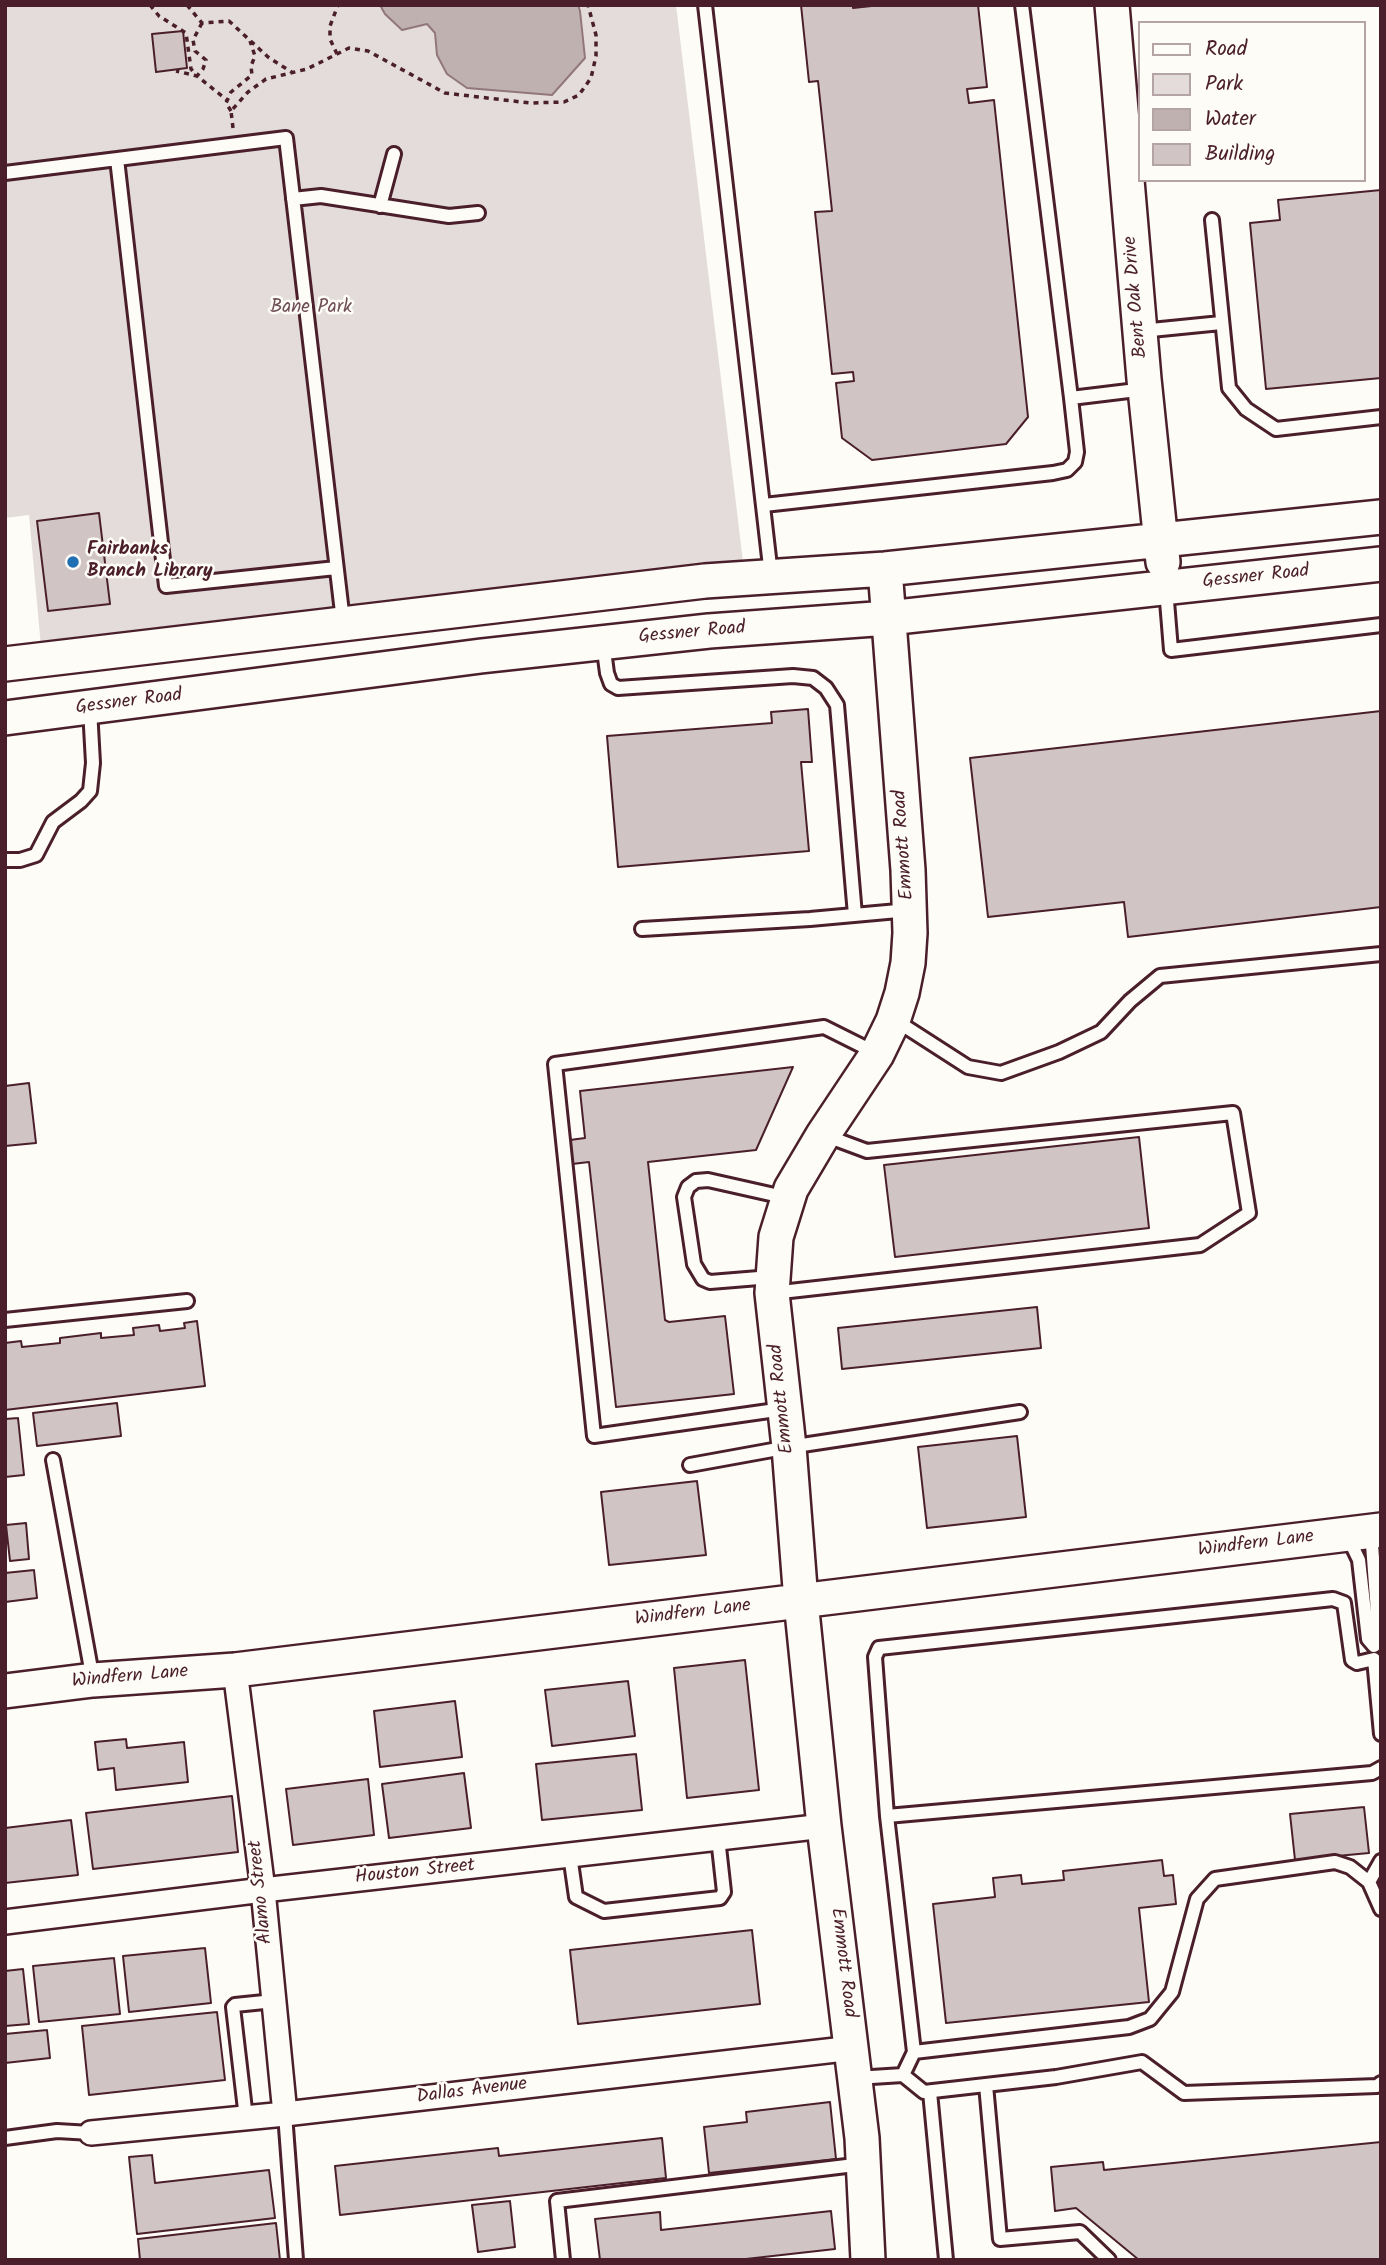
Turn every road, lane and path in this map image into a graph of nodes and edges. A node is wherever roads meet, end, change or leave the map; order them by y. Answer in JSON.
{"nodes":[{"id":1,"x":150,"y":5,"type":"edge"},
{"id":2,"x":187,"y":5,"type":"edge"},
{"id":3,"x":338,"y":5,"type":"edge"},
{"id":4,"x":588,"y":5,"type":"edge"},
{"id":5,"x":705,"y":5,"type":"edge"},
{"id":6,"x":1022,"y":5,"type":"edge"},
{"id":7,"x":1111,"y":5,"type":"edge"},
{"id":8,"x":202,"y":23,"type":"junction"},
{"id":9,"x":249,"y":39,"type":"junction"},
{"id":10,"x":337,"y":54,"type":"junction"},
{"id":11,"x":176,"y":71,"type":"dead end"},
{"id":12,"x":293,"y":73,"type":"junction"},
{"id":13,"x":197,"y":76,"type":"junction"},
{"id":14,"x":227,"y":100,"type":"junction"},
{"id":15,"x":231,"y":111,"type":"junction"},
{"id":16,"x":234,"y":144,"type":"junction"},
{"id":17,"x":394,"y":154,"type":"dead end"},
{"id":18,"x":117,"y":159,"type":"junction"},
{"id":19,"x":5,"y":173,"type":"edge"},
{"id":20,"x":293,"y":199,"type":"junction"},
{"id":21,"x":380,"y":206,"type":"junction"},
{"id":22,"x":478,"y":213,"type":"dead end"},
{"id":23,"x":1212,"y":220,"type":"dead end"},
{"id":24,"x":1221,"y":323,"type":"junction"},
{"id":25,"x":1140,"y":331,"type":"junction"},
{"id":26,"x":1145,"y":389,"type":"junction"},
{"id":27,"x":1071,"y":398,"type":"junction"},
{"id":28,"x":1381,"y":417,"type":"edge"},
{"id":29,"x":764,"y":505,"type":"junction"},
{"id":30,"x":1381,"y":517,"type":"edge"},
{"id":31,"x":1162,"y":541,"type":"junction"},
{"id":32,"x":1381,"y":564,"type":"edge"},
{"id":33,"x":336,"y":568,"type":"junction"},
{"id":34,"x":885,"y":569,"type":"junction"},
{"id":35,"x":771,"y":576,"type":"junction"},
{"id":36,"x":705,"y":581,"type":"junction"},
{"id":37,"x":1167,"y":604,"type":"junction"},
{"id":38,"x":475,"y":608,"type":"junction"},
{"id":39,"x":888,"y":618,"type":"junction"},
{"id":40,"x":343,"y":625,"type":"junction"},
{"id":41,"x":1381,"y":625,"type":"edge"},
{"id":42,"x":709,"y":631,"type":"junction"},
{"id":43,"x":603,"y":643,"type":"junction"},
{"id":44,"x":83,"y":655,"type":"junction"},
{"id":45,"x":481,"y":656,"type":"junction"},
{"id":46,"x":5,"y":664,"type":"edge"},
{"id":47,"x":90,"y":708,"type":"junction"},
{"id":48,"x":5,"y":718,"type":"edge"},
{"id":49,"x":5,"y":860,"type":"edge"},
{"id":50,"x":910,"y":910,"type":"junction"},
{"id":51,"x":855,"y":915,"type":"junction"},
{"id":52,"x":642,"y":929,"type":"dead end"},
{"id":53,"x":1381,"y":954,"type":"edge"},
{"id":54,"x":893,"y":1018,"type":"junction"},
{"id":55,"x":877,"y":1054,"type":"junction"},
{"id":56,"x":823,"y":1135,"type":"junction"},
{"id":57,"x":788,"y":1198,"type":"junction"},
{"id":58,"x":772,"y":1285,"type":"junction"},
{"id":59,"x":187,"y":1301,"type":"dead end"},
{"id":60,"x":5,"y":1320,"type":"edge"},
{"id":61,"x":784,"y":1409,"type":"junction"},
{"id":62,"x":1020,"y":1412,"type":"dead end"},
{"id":63,"x":789,"y":1447,"type":"junction"},
{"id":64,"x":52,"y":1460,"type":"dead end"},
{"id":65,"x":690,"y":1465,"type":"dead end"},
{"id":66,"x":1366,"y":1532,"type":"edge"},
{"id":67,"x":801,"y":1601,"type":"junction"},
{"id":68,"x":1374,"y":1652,"type":"junction"},
{"id":69,"x":235,"y":1670,"type":"junction"},
{"id":70,"x":93,"y":1680,"type":"junction"},
{"id":71,"x":5,"y":1691,"type":"edge"},
{"id":72,"x":1381,"y":1734,"type":"edge"},
{"id":73,"x":1381,"y":1768,"type":"edge"},
{"id":74,"x":887,"y":1816,"type":"junction"},
{"id":75,"x":824,"y":1826,"type":"junction"},
{"id":76,"x":718,"y":1839,"type":"junction"},
{"id":77,"x":570,"y":1856,"type":"junction"},
{"id":78,"x":1381,"y":1861,"type":"edge"},
{"id":79,"x":1369,"y":1882,"type":"junction"},
{"id":80,"x":263,"y":1890,"type":"junction"},
{"id":81,"x":1381,"y":1909,"type":"edge"},
{"id":82,"x":5,"y":1922,"type":"edge"},
{"id":83,"x":274,"y":2001,"type":"junction"},
{"id":84,"x":915,"y":2052,"type":"junction"},
{"id":85,"x":854,"y":2063,"type":"junction"},
{"id":86,"x":903,"y":2075,"type":"junction"},
{"id":87,"x":1381,"y":2084,"type":"edge"},
{"id":88,"x":986,"y":2085,"type":"junction"},
{"id":89,"x":930,"y":2092,"type":"junction"},
{"id":90,"x":285,"y":2114,"type":"junction"},
{"id":91,"x":246,"y":2118,"type":"junction"},
{"id":92,"x":91,"y":2133,"type":"joint"},
{"id":93,"x":5,"y":2138,"type":"edge"},
{"id":94,"x":863,"y":2164,"type":"junction"},
{"id":95,"x":296,"y":2260,"type":"edge"},
{"id":96,"x":563,"y":2260,"type":"edge"},
{"id":97,"x":868,"y":2260,"type":"edge"},
{"id":98,"x":946,"y":2260,"type":"edge"},
{"id":99,"x":1109,"y":2260,"type":"edge"}],
"edges":[{"from":1,"to":13,"type":"path"},
{"from":2,"to":8,"type":"path"},
{"from":3,"to":10,"type":"path"},
{"from":4,"to":10,"type":"path"},
{"from":5,"to":29,"type":"lane"},
{"from":6,"to":27,"type":"lane"},
{"from":7,"to":25,"type":"street","name":"Bent Oak Drive"},
{"from":8,"to":9,"type":"path"},
{"from":8,"to":13,"type":"path"},
{"from":9,"to":12,"type":"path"},
{"from":9,"to":14,"type":"path"},
{"from":10,"to":12,"type":"path"},
{"from":11,"to":13,"type":"path"},
{"from":12,"to":15,"type":"path"},
{"from":13,"to":14,"type":"path"},
{"from":14,"to":15,"type":"path"},
{"from":15,"to":16,"type":"path"},
{"from":16,"to":18,"type":"lane"},
{"from":16,"to":20,"type":"lane"},
{"from":17,"to":21,"type":"lane"},
{"from":18,"to":19,"type":"lane"},
{"from":18,"to":33,"type":"lane"},
{"from":20,"to":21,"type":"lane"},
{"from":20,"to":33,"type":"lane"},
{"from":21,"to":22,"type":"lane"},
{"from":23,"to":24,"type":"lane"},
{"from":24,"to":25,"type":"lane"},
{"from":24,"to":28,"type":"lane"},
{"from":25,"to":26,"type":"street","name":"Bent Oak Drive"},
{"from":26,"to":27,"type":"lane"},
{"from":26,"to":31,"type":"street","name":"Bent Oak Drive"},
{"from":27,"to":29,"type":"lane"},
{"from":29,"to":35,"type":"lane"},
{"from":30,"to":31,"type":"street"},
{"from":31,"to":34,"type":"street"},
{"from":31,"to":37,"type":"street","name":"Bent Oak Drive"},
{"from":32,"to":37,"type":"street","name":"Gessner Road"},
{"from":33,"to":40,"type":"lane"},
{"from":34,"to":35,"type":"street"},
{"from":34,"to":39,"type":"street","name":"Emmott Road"},
{"from":35,"to":36,"type":"street"},
{"from":36,"to":38,"type":"street"},
{"from":36,"to":42,"type":"street"},
{"from":37,"to":39,"type":"street","name":"Gessner Road"},
{"from":37,"to":41,"type":"lane"},
{"from":38,"to":40,"type":"street"},
{"from":38,"to":45,"type":"street"},
{"from":39,"to":42,"type":"street","name":"Gessner Road"},
{"from":39,"to":50,"type":"street","name":"Emmott Road"},
{"from":40,"to":44,"type":"street"},
{"from":42,"to":43,"type":"street","name":"Gessner Road"},
{"from":43,"to":45,"type":"street","name":"Gessner Road"},
{"from":43,"to":51,"type":"lane"},
{"from":44,"to":46,"type":"street"},
{"from":44,"to":47,"type":"street"},
{"from":45,"to":47,"type":"street","name":"Gessner Road"},
{"from":47,"to":48,"type":"street","name":"Gessner Road"},
{"from":47,"to":49,"type":"lane"},
{"from":50,"to":51,"type":"lane"},
{"from":50,"to":54,"type":"street","name":"Emmott Road"},
{"from":51,"to":52,"type":"lane"},
{"from":53,"to":54,"type":"lane"},
{"from":54,"to":55,"type":"street","name":"Emmott Road"},
{"from":55,"to":56,"type":"street","name":"Emmott Road"},
{"from":55,"to":61,"type":"lane"},
{"from":56,"to":57,"type":"street","name":"Emmott Road"},
{"from":56,"to":58,"type":"lane"},
{"from":57,"to":58,"type":"street","name":"Emmott Road"},
{"from":57,"to":58,"type":"lane"},
{"from":58,"to":61,"type":"street","name":"Emmott Road"},
{"from":59,"to":60,"type":"lane"},
{"from":61,"to":63,"type":"street","name":"Emmott Road"},
{"from":62,"to":63,"type":"lane"},
{"from":63,"to":65,"type":"lane"},
{"from":63,"to":67,"type":"street","name":"Emmott Road"},
{"from":64,"to":70,"type":"lane"},
{"from":66,"to":67,"type":"street","name":"Windfern Lane"},
{"from":66,"to":68,"type":"lane"},
{"from":66,"to":68,"type":"lane"},
{"from":67,"to":69,"type":"street","name":"Windfern Lane"},
{"from":67,"to":75,"type":"street","name":"Emmott Road"},
{"from":68,"to":72,"type":"lane"},
{"from":68,"to":74,"type":"lane"},
{"from":69,"to":70,"type":"street","name":"Windfern Lane"},
{"from":69,"to":80,"type":"street","name":"Alamo Street"},
{"from":70,"to":71,"type":"street","name":"Windfern Lane"},
{"from":73,"to":74,"type":"lane"},
{"from":74,"to":84,"type":"lane"},
{"from":75,"to":76,"type":"street","name":"Houston Street"},
{"from":75,"to":85,"type":"street","name":"Emmott Road"},
{"from":76,"to":77,"type":"street","name":"Houston Street"},
{"from":76,"to":77,"type":"lane"},
{"from":77,"to":80,"type":"street","name":"Houston Street"},
{"from":78,"to":79,"type":"lane"},
{"from":79,"to":81,"type":"lane"},
{"from":79,"to":84,"type":"lane"},
{"from":80,"to":82,"type":"street","name":"Houston Street"},
{"from":80,"to":83,"type":"street","name":"Alamo Street"},
{"from":83,"to":90,"type":"street","name":"Alamo Street"},
{"from":83,"to":91,"type":"lane"},
{"from":84,"to":86,"type":"lane"},
{"from":85,"to":86,"type":"lane"},
{"from":85,"to":90,"type":"street","name":"Dallas Avenue"},
{"from":85,"to":94,"type":"street","name":"Emmott Road"},
{"from":86,"to":89,"type":"lane"},
{"from":87,"to":88,"type":"lane"},
{"from":88,"to":89,"type":"lane"},
{"from":88,"to":99,"type":"lane"},
{"from":89,"to":98,"type":"lane"},
{"from":90,"to":91,"type":"street","name":"Dallas Avenue"},
{"from":90,"to":95,"type":"lane"},
{"from":91,"to":92,"type":"street","name":"Dallas Avenue"},
{"from":92,"to":93,"type":"lane"},
{"from":94,"to":96,"type":"lane"},
{"from":94,"to":97,"type":"street","name":"Emmott Road"}]}
